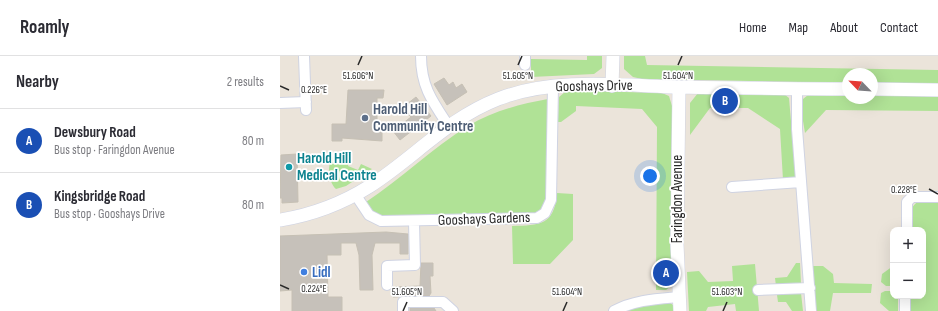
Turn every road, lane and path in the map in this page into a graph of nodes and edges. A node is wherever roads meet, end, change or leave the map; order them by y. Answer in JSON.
{"nodes":[{"id":1,"x":304,"y":56,"type":"edge"},
{"id":2,"x":421,"y":56,"type":"edge"},
{"id":3,"x":612,"y":56,"type":"edge"},
{"id":4,"x":553,"y":86,"type":"junction"},
{"id":5,"x":612,"y":86,"type":"junction"},
{"id":6,"x":679,"y":87,"type":"junction"},
{"id":7,"x":797,"y":88,"type":"junction"},
{"id":8,"x":842,"y":89,"type":"edge"},
{"id":9,"x":878,"y":89,"type":"edge"},
{"id":10,"x":938,"y":90,"type":"edge"},
{"id":11,"x":280,"y":103,"type":"edge"},
{"id":12,"x":448,"y":125,"type":"junction"},
{"id":13,"x":801,"y":182,"type":"junction"},
{"id":14,"x":732,"y":187,"type":"dead end"},
{"id":15,"x":355,"y":194,"type":"junction"},
{"id":16,"x":938,"y":197,"type":"edge"},
{"id":17,"x":280,"y":220,"type":"edge"},
{"id":18,"x":414,"y":221,"type":"junction"},
{"id":19,"x":906,"y":227,"type":"edge"},
{"id":20,"x":387,"y":286,"type":"dead end"},
{"id":21,"x":810,"y":288,"type":"junction"},
{"id":22,"x":758,"y":290,"type":"dead end"},
{"id":23,"x":679,"y":297,"type":"junction"},
{"id":24,"x":905,"y":299,"type":"edge"},
{"id":25,"x":404,"y":311,"type":"edge"},
{"id":26,"x":453,"y":311,"type":"edge"},
{"id":27,"x":614,"y":311,"type":"edge"},
{"id":28,"x":680,"y":311,"type":"edge"},
{"id":29,"x":811,"y":311,"type":"edge"},
{"id":30,"x":905,"y":311,"type":"edge"}],
"edges":[{"from":1,"to":11,"type":"street"},
{"from":2,"to":12,"type":"street"},
{"from":3,"to":5,"type":"street"},
{"from":4,"to":5,"type":"street","name":"Gooshays Drive"},
{"from":4,"to":12,"type":"street","name":"Gooshays Drive"},
{"from":4,"to":18,"type":"street","name":"Gooshays Gardens"},
{"from":5,"to":6,"type":"street","name":"Gooshays Drive"},
{"from":6,"to":7,"type":"street","name":"Gooshays Drive"},
{"from":6,"to":23,"type":"street","name":"Faringdon Avenue"},
{"from":7,"to":8,"type":"street","name":"Gooshays Drive"},
{"from":7,"to":13,"type":"street"},
{"from":9,"to":10,"type":"street"},
{"from":12,"to":15,"type":"street","name":"Gooshays Drive"},
{"from":13,"to":14,"type":"street"},
{"from":13,"to":21,"type":"street"},
{"from":15,"to":17,"type":"street","name":"Gooshays Drive"},
{"from":15,"to":18,"type":"street","name":"Gooshays Gardens"},
{"from":16,"to":19,"type":"street"},
{"from":18,"to":20,"type":"street"},
{"from":21,"to":22,"type":"street"},
{"from":21,"to":29,"type":"street"},
{"from":23,"to":27,"type":"street"},
{"from":23,"to":28,"type":"street","name":"Faringdon Avenue"},
{"from":24,"to":30,"type":"street"},
{"from":25,"to":26,"type":"street"}]}
